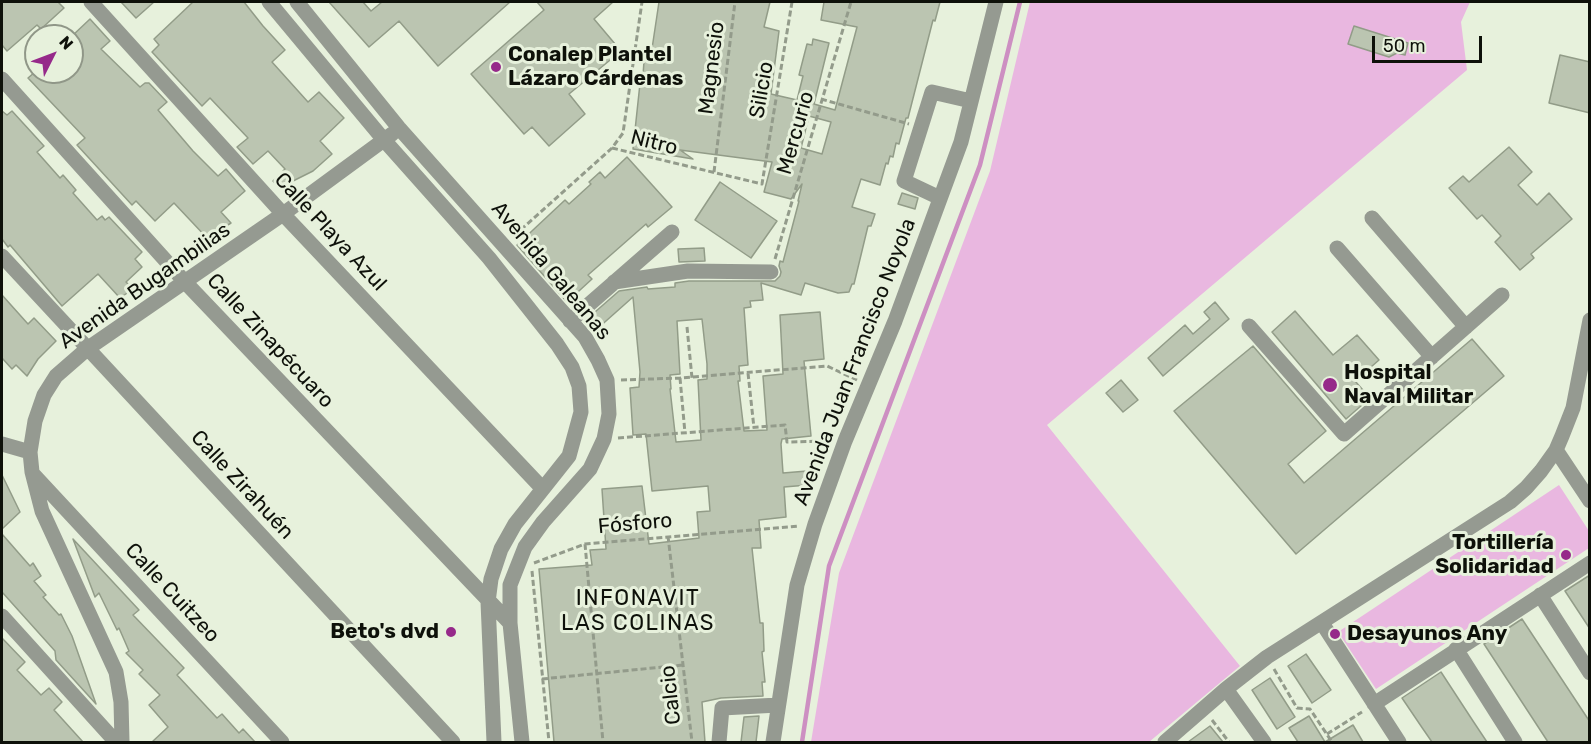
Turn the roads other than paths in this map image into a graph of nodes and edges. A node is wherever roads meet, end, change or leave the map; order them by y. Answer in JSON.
{"nodes":[{"id":1,"x":91,"y":2,"type":"edge"},
{"id":2,"x":269,"y":2,"type":"edge"},
{"id":3,"x":297,"y":2,"type":"edge"},
{"id":4,"x":996,"y":2,"type":"edge"},
{"id":5,"x":2,"y":79,"type":"edge"},
{"id":6,"x":971,"y":101,"type":"junction"},
{"id":7,"x":399,"y":128,"type":"junction"},
{"id":8,"x":384,"y":140,"type":"junction"},
{"id":9,"x":940,"y":198,"type":"junction"},
{"id":10,"x":283,"y":214,"type":"junction"},
{"id":11,"x":1372,"y":218,"type":"dead end"},
{"id":12,"x":672,"y":232,"type":"dead end"},
{"id":13,"x":503,"y":246,"type":"junction"},
{"id":14,"x":1337,"y":248,"type":"dead end"},
{"id":15,"x":2,"y":256,"type":"edge"},
{"id":16,"x":489,"y":258,"type":"junction"},
{"id":17,"x":771,"y":272,"type":"road end"},
{"id":18,"x":185,"y":282,"type":"junction"},
{"id":19,"x":614,"y":282,"type":"junction"},
{"id":20,"x":1502,"y":295,"type":"dead end"},
{"id":21,"x":1590,"y":320,"type":"edge"},
{"id":22,"x":570,"y":321,"type":"junction"},
{"id":23,"x":1249,"y":326,"type":"dead end"},
{"id":24,"x":1466,"y":327,"type":"junction"},
{"id":25,"x":87,"y":349,"type":"junction"},
{"id":26,"x":1432,"y":357,"type":"junction"},
{"id":27,"x":2,"y":444,"type":"edge"},
{"id":28,"x":1556,"y":450,"type":"junction"},
{"id":29,"x":30,"y":452,"type":"junction"},
{"id":30,"x":32,"y":472,"type":"junction"},
{"id":31,"x":542,"y":488,"type":"junction"},
{"id":32,"x":1590,"y":501,"type":"edge"},
{"id":33,"x":1590,"y":563,"type":"edge"},
{"id":34,"x":1540,"y":595,"type":"junction"},
{"id":35,"x":488,"y":602,"type":"junction"},
{"id":36,"x":2,"y":616,"type":"edge"},
{"id":37,"x":510,"y":623,"type":"junction"},
{"id":38,"x":1322,"y":623,"type":"junction"},
{"id":39,"x":1455,"y":649,"type":"junction"},
{"id":40,"x":1590,"y":673,"type":"edge"},
{"id":41,"x":1226,"y":689,"type":"junction"},
{"id":42,"x":1374,"y":704,"type":"junction"},
{"id":43,"x":778,"y":705,"type":"junction"},
{"id":44,"x":116,"y":742,"type":"edge"},
{"id":45,"x":122,"y":742,"type":"edge"},
{"id":46,"x":282,"y":742,"type":"edge"},
{"id":47,"x":453,"y":742,"type":"edge"},
{"id":48,"x":494,"y":742,"type":"edge"},
{"id":49,"x":522,"y":742,"type":"edge"},
{"id":50,"x":719,"y":742,"type":"edge"},
{"id":51,"x":773,"y":742,"type":"edge"},
{"id":52,"x":1165,"y":742,"type":"edge"},
{"id":53,"x":1264,"y":742,"type":"edge"},
{"id":54,"x":1399,"y":742,"type":"edge"},
{"id":55,"x":1515,"y":742,"type":"edge"}],
"edges":[{"from":1,"to":10,"type":"street","name":"Calle Playa Azul"},
{"from":2,"to":8,"type":"street","name":"Avenida Galeanas"},
{"from":3,"to":7,"type":"street","name":"Avenida Galeanas"},
{"from":4,"to":6,"type":"street","name":"Avenida Juan Francisco Noyola"},
{"from":5,"to":18,"type":"street","name":"Calle Zinapécuaro"},
{"from":6,"to":9,"type":"street","name":"Avenida Juan Francisco Noyola"},
{"from":6,"to":9,"type":"street"},
{"from":7,"to":8,"type":"street","name":"Avenida Bugambilias"},
{"from":7,"to":13,"type":"street","name":"Avenida Galeanas"},
{"from":8,"to":10,"type":"street","name":"Avenida Bugambilias"},
{"from":8,"to":16,"type":"street","name":"Avenida Galeanas"},
{"from":9,"to":43,"type":"street","name":"Avenida Juan Francisco Noyola"},
{"from":10,"to":18,"type":"street","name":"Avenida Bugambilias"},
{"from":10,"to":31,"type":"street","name":"Calle Playa Azul"},
{"from":11,"to":24,"type":"street"},
{"from":12,"to":19,"type":"street"},
{"from":13,"to":16,"type":"street"},
{"from":13,"to":22,"type":"street","name":"Avenida Galeanas"},
{"from":14,"to":26,"type":"street"},
{"from":15,"to":25,"type":"street","name":"Calle Zirahuén"},
{"from":16,"to":31,"type":"street","name":"Avenida Galeanas"},
{"from":17,"to":19,"type":"street"},
{"from":18,"to":25,"type":"street","name":"Avenida Bugambilias"},
{"from":18,"to":35,"type":"street","name":"Calle Zinapécuaro"},
{"from":19,"to":22,"type":"street"},
{"from":20,"to":24,"type":"street"},
{"from":21,"to":28,"type":"street"},
{"from":22,"to":37,"type":"street","name":"Avenida Galeanas"},
{"from":23,"to":26,"type":"street"},
{"from":24,"to":26,"type":"street"},
{"from":25,"to":29,"type":"street","name":"Avenida Bugambilias"},
{"from":25,"to":47,"type":"street","name":"Calle Zirahuén"},
{"from":27,"to":29,"type":"street"},
{"from":28,"to":32,"type":"street"},
{"from":28,"to":38,"type":"street"},
{"from":29,"to":30,"type":"street","name":"Avenida Bugambilias"},
{"from":30,"to":45,"type":"street","name":"Avenida Bugambilias"},
{"from":30,"to":46,"type":"street","name":"Calle Cuitzeo"},
{"from":31,"to":35,"type":"street","name":"Avenida Galeanas"},
{"from":33,"to":34,"type":"street"},
{"from":34,"to":39,"type":"street"},
{"from":34,"to":40,"type":"street"},
{"from":35,"to":37,"type":"street","name":"Calle Zinapécuaro"},
{"from":35,"to":48,"type":"street","name":"Avenida Galeanas"},
{"from":36,"to":44,"type":"street"},
{"from":37,"to":49,"type":"street","name":"Avenida Galeanas"},
{"from":38,"to":41,"type":"street"},
{"from":38,"to":42,"type":"street"},
{"from":39,"to":42,"type":"street"},
{"from":39,"to":55,"type":"street"},
{"from":41,"to":52,"type":"street"},
{"from":41,"to":53,"type":"street"},
{"from":42,"to":54,"type":"street"},
{"from":43,"to":50,"type":"street"},
{"from":43,"to":51,"type":"street","name":"Avenida Juan Francisco Noyola"}]}
